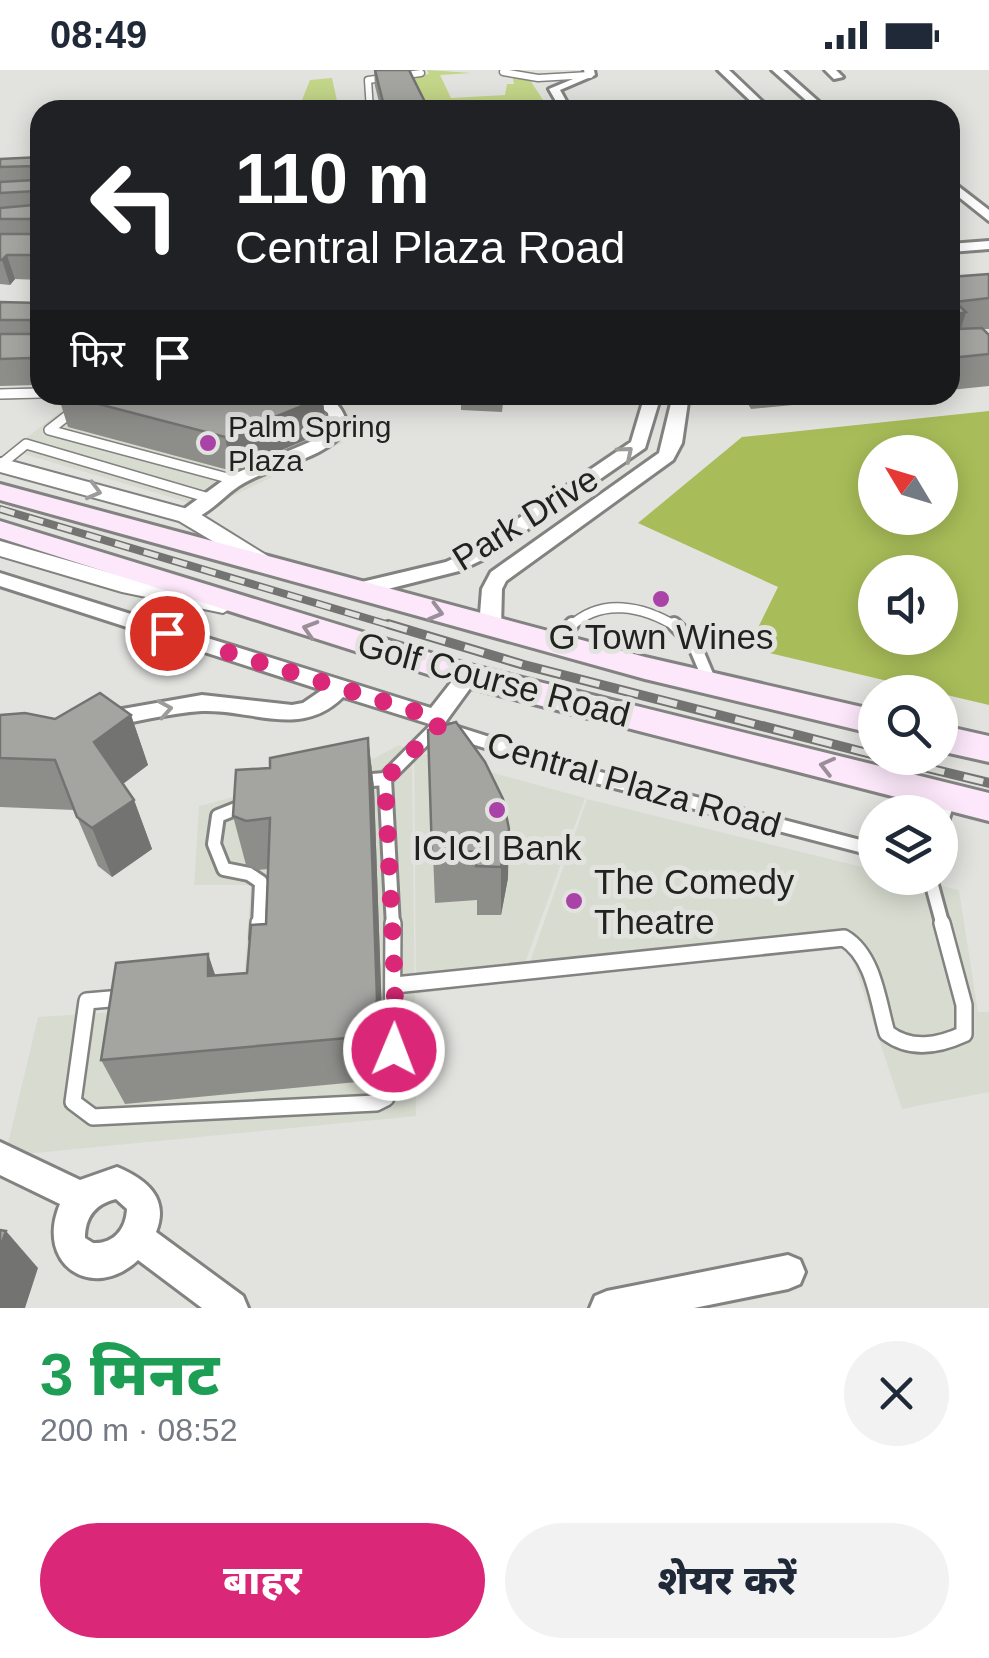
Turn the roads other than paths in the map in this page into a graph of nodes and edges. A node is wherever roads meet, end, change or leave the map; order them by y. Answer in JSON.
{"nodes":[{"id":1,"x":723,"y":70,"type":"edge"},
{"id":2,"x":776,"y":70,"type":"edge"},
{"id":3,"x":503,"y":72,"type":"edge"},
{"id":4,"x":421,"y":73,"type":"dead end"},
{"id":5,"x":594,"y":74,"type":"edge"},
{"id":6,"x":369,"y":100,"type":"edge"},
{"id":7,"x":560,"y":100,"type":"edge"},
{"id":8,"x":574,"y":100,"type":"edge"},
{"id":9,"x":755,"y":100,"type":"edge"},
{"id":10,"x":810,"y":100,"type":"edge"},
{"id":11,"x":960,"y":200,"type":"edge"},
{"id":12,"x":989,"y":216,"type":"edge"},
{"id":13,"x":989,"y":245,"type":"edge"},
{"id":14,"x":960,"y":247,"type":"edge"},
{"id":15,"x":0,"y":394,"type":"edge"},
{"id":16,"x":30,"y":394,"type":"edge"},
{"id":17,"x":84,"y":405,"type":"edge"},
{"id":18,"x":326,"y":405,"type":"edge"},
{"id":19,"x":650,"y":405,"type":"edge"},
{"id":20,"x":679,"y":405,"type":"edge"},
{"id":21,"x":49,"y":430,"type":"junction"},
{"id":22,"x":26,"y":444,"type":"junction"},
{"id":23,"x":0,"y":465,"type":"edge"},
{"id":24,"x":234,"y":480,"type":"junction"},
{"id":25,"x":0,"y":492,"type":"edge"},
{"id":26,"x":209,"y":498,"type":"junction"},
{"id":27,"x":187,"y":516,"type":"junction"},
{"id":28,"x":0,"y":529,"type":"edge"},
{"id":29,"x":0,"y":548,"type":"edge"},
{"id":30,"x":478,"y":554,"type":"junction"},
{"id":31,"x":275,"y":568,"type":"junction"},
{"id":32,"x":506,"y":570,"type":"junction"},
{"id":33,"x":0,"y":579,"type":"edge"},
{"id":34,"x":356,"y":590,"type":"junction"},
{"id":35,"x":248,"y":610,"type":"junction"},
{"id":36,"x":490,"y":627,"type":"junction"},
{"id":37,"x":554,"y":644,"type":"junction"},
{"id":38,"x":468,"y":676,"type":"junction"},
{"id":39,"x":711,"y":684,"type":"junction"},
{"id":40,"x":333,"y":685,"type":"junction"},
{"id":41,"x":858,"y":718,"type":"edge"},
{"id":42,"x":437,"y":722,"type":"junction"},
{"id":43,"x":74,"y":724,"type":"edge"},
{"id":44,"x":958,"y":742,"type":"edge"},
{"id":45,"x":989,"y":749,"type":"edge"},
{"id":46,"x":385,"y":779,"type":"junction"},
{"id":47,"x":342,"y":784,"type":"edge"},
{"id":48,"x":882,"y":795,"type":"edge"},
{"id":49,"x":256,"y":802,"type":"edge"},
{"id":50,"x":989,"y":807,"type":"edge"},
{"id":51,"x":958,"y":811,"type":"edge"},
{"id":52,"x":858,"y":846,"type":"edge"},
{"id":53,"x":935,"y":895,"type":"edge"},
{"id":54,"x":256,"y":959,"type":"edge"},
{"id":55,"x":395,"y":985,"type":"junction"},
{"id":56,"x":146,"y":996,"type":"edge"},
{"id":57,"x":0,"y":1158,"type":"edge"},
{"id":58,"x":82,"y":1198,"type":"junction"},
{"id":59,"x":136,"y":1238,"type":"junction"},
{"id":60,"x":788,"y":1272,"type":"dead end"},
{"id":61,"x":231,"y":1308,"type":"edge"},
{"id":62,"x":607,"y":1308,"type":"edge"}],
"edges":[{"from":1,"to":9,"type":"street"},
{"from":2,"to":10,"type":"street"},
{"from":3,"to":5,"type":"lane"},
{"from":4,"to":6,"type":"lane"},
{"from":5,"to":7,"type":"street"},
{"from":5,"to":8,"type":"street"},
{"from":11,"to":12,"type":"street"},
{"from":13,"to":14,"type":"street"},
{"from":15,"to":16,"type":"lane"},
{"from":17,"to":21,"type":"lane"},
{"from":18,"to":24,"type":"street"},
{"from":30,"to":19,"type":"street","name":"Park Drive","one_way":true},
{"from":20,"to":32,"type":"street","name":"Park Drive"},
{"from":21,"to":22,"type":"lane"},
{"from":21,"to":24,"type":"lane"},
{"from":22,"to":23,"type":"lane"},
{"from":22,"to":26,"type":"lane"},
{"from":23,"to":27,"type":"street","name":"Golf Course Road","one_way":true},
{"from":24,"to":26,"type":"street"},
{"from":25,"to":31,"type":"main road"},
{"from":26,"to":27,"type":"street"},
{"from":27,"to":31,"type":"street","name":"Golf Course Road"},
{"from":28,"to":35,"type":"main road"},
{"from":29,"to":35,"type":"street","name":"Golf Course Road"},
{"from":30,"to":32,"type":"street"},
{"from":30,"to":34,"type":"street","name":"Park Drive"},
{"from":31,"to":34,"type":"main road","name":"Golf Course Road"},
{"from":32,"to":36,"type":"street","name":"Park Drive"},
{"from":33,"to":40,"type":"street","name":"Central Plaza Road"},
{"from":34,"to":36,"type":"main road","name":"Golf Course Road","one_way":true},
{"from":38,"to":35,"type":"main road","name":"Golf Course Road","one_way":true},
{"from":36,"to":37,"type":"main road","name":"Golf Course Road"},
{"from":37,"to":39,"type":"main road","name":"Golf Course Road"},
{"from":37,"to":39,"type":"lane"},
{"from":38,"to":42,"type":"street"},
{"from":48,"to":38,"type":"main road","name":"Golf Course Road","one_way":true},
{"from":39,"to":41,"type":"main road","name":"Golf Course Road"},
{"from":40,"to":42,"type":"street","name":"Central Plaza Road"},
{"from":43,"to":40,"type":"street","one_way":true},
{"from":42,"to":46,"type":"lane"},
{"from":42,"to":52,"type":"lane","name":"Central Plaza Road"},
{"from":44,"to":45,"type":"main road"},
{"from":46,"to":47,"type":"lane"},
{"from":46,"to":55,"type":"lane"},
{"from":49,"to":54,"type":"lane"},
{"from":50,"to":51,"type":"main road","name":"Golf Course Road"},
{"from":53,"to":55,"type":"lane"},
{"from":55,"to":56,"type":"lane"},
{"from":57,"to":58,"type":"street"},
{"from":58,"to":59,"type":"street"},
{"from":58,"to":59,"type":"street"},
{"from":59,"to":61,"type":"street"},
{"from":60,"to":62,"type":"street"}]}
